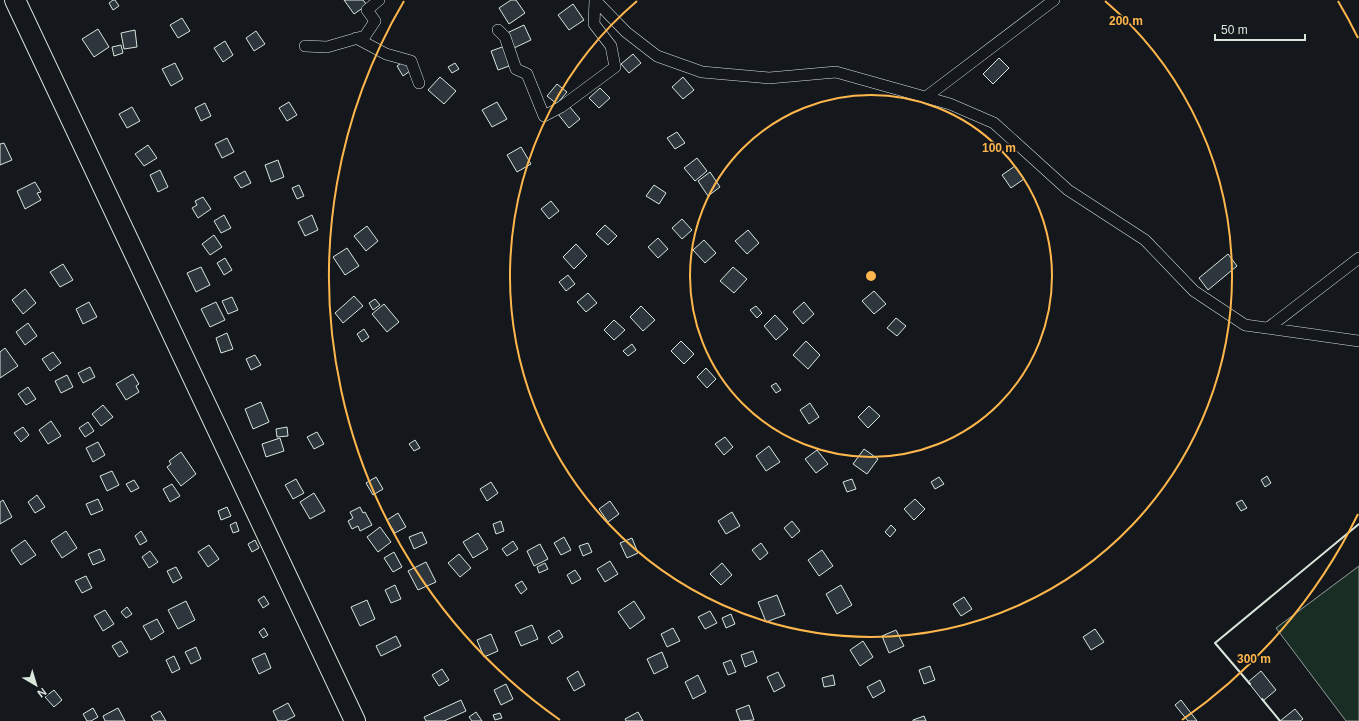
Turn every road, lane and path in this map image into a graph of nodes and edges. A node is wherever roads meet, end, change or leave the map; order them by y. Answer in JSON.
{"nodes":[{"id":1,"x":15,"y":0,"type":"edge"},
{"id":2,"x":379,"y":0,"type":"edge"},
{"id":3,"x":595,"y":0,"type":"edge"},
{"id":4,"x":1054,"y":0,"type":"edge"},
{"id":5,"x":498,"y":30,"type":"dead end"},
{"id":6,"x":356,"y":38,"type":"junction"},
{"id":7,"x":305,"y":46,"type":"dead end"},
{"id":8,"x":419,"y":83,"type":"dead end"},
{"id":9,"x":926,"y":97,"type":"junction"},
{"id":10,"x":1359,"y":258,"type":"edge"},
{"id":11,"x":1268,"y":328,"type":"junction"},
{"id":12,"x":1359,"y":341,"type":"edge"},
{"id":13,"x":355,"y":721,"type":"edge"}],
"edges":[{"from":1,"to":13,"type":"highway"},
{"from":2,"to":6,"type":"street"},
{"from":3,"to":5,"type":"street"},
{"from":3,"to":9,"type":"street"},
{"from":4,"to":9,"type":"street"},
{"from":6,"to":7,"type":"street"},
{"from":6,"to":8,"type":"street"},
{"from":9,"to":11,"type":"street"},
{"from":10,"to":11,"type":"street"},
{"from":11,"to":12,"type":"street"}]}
